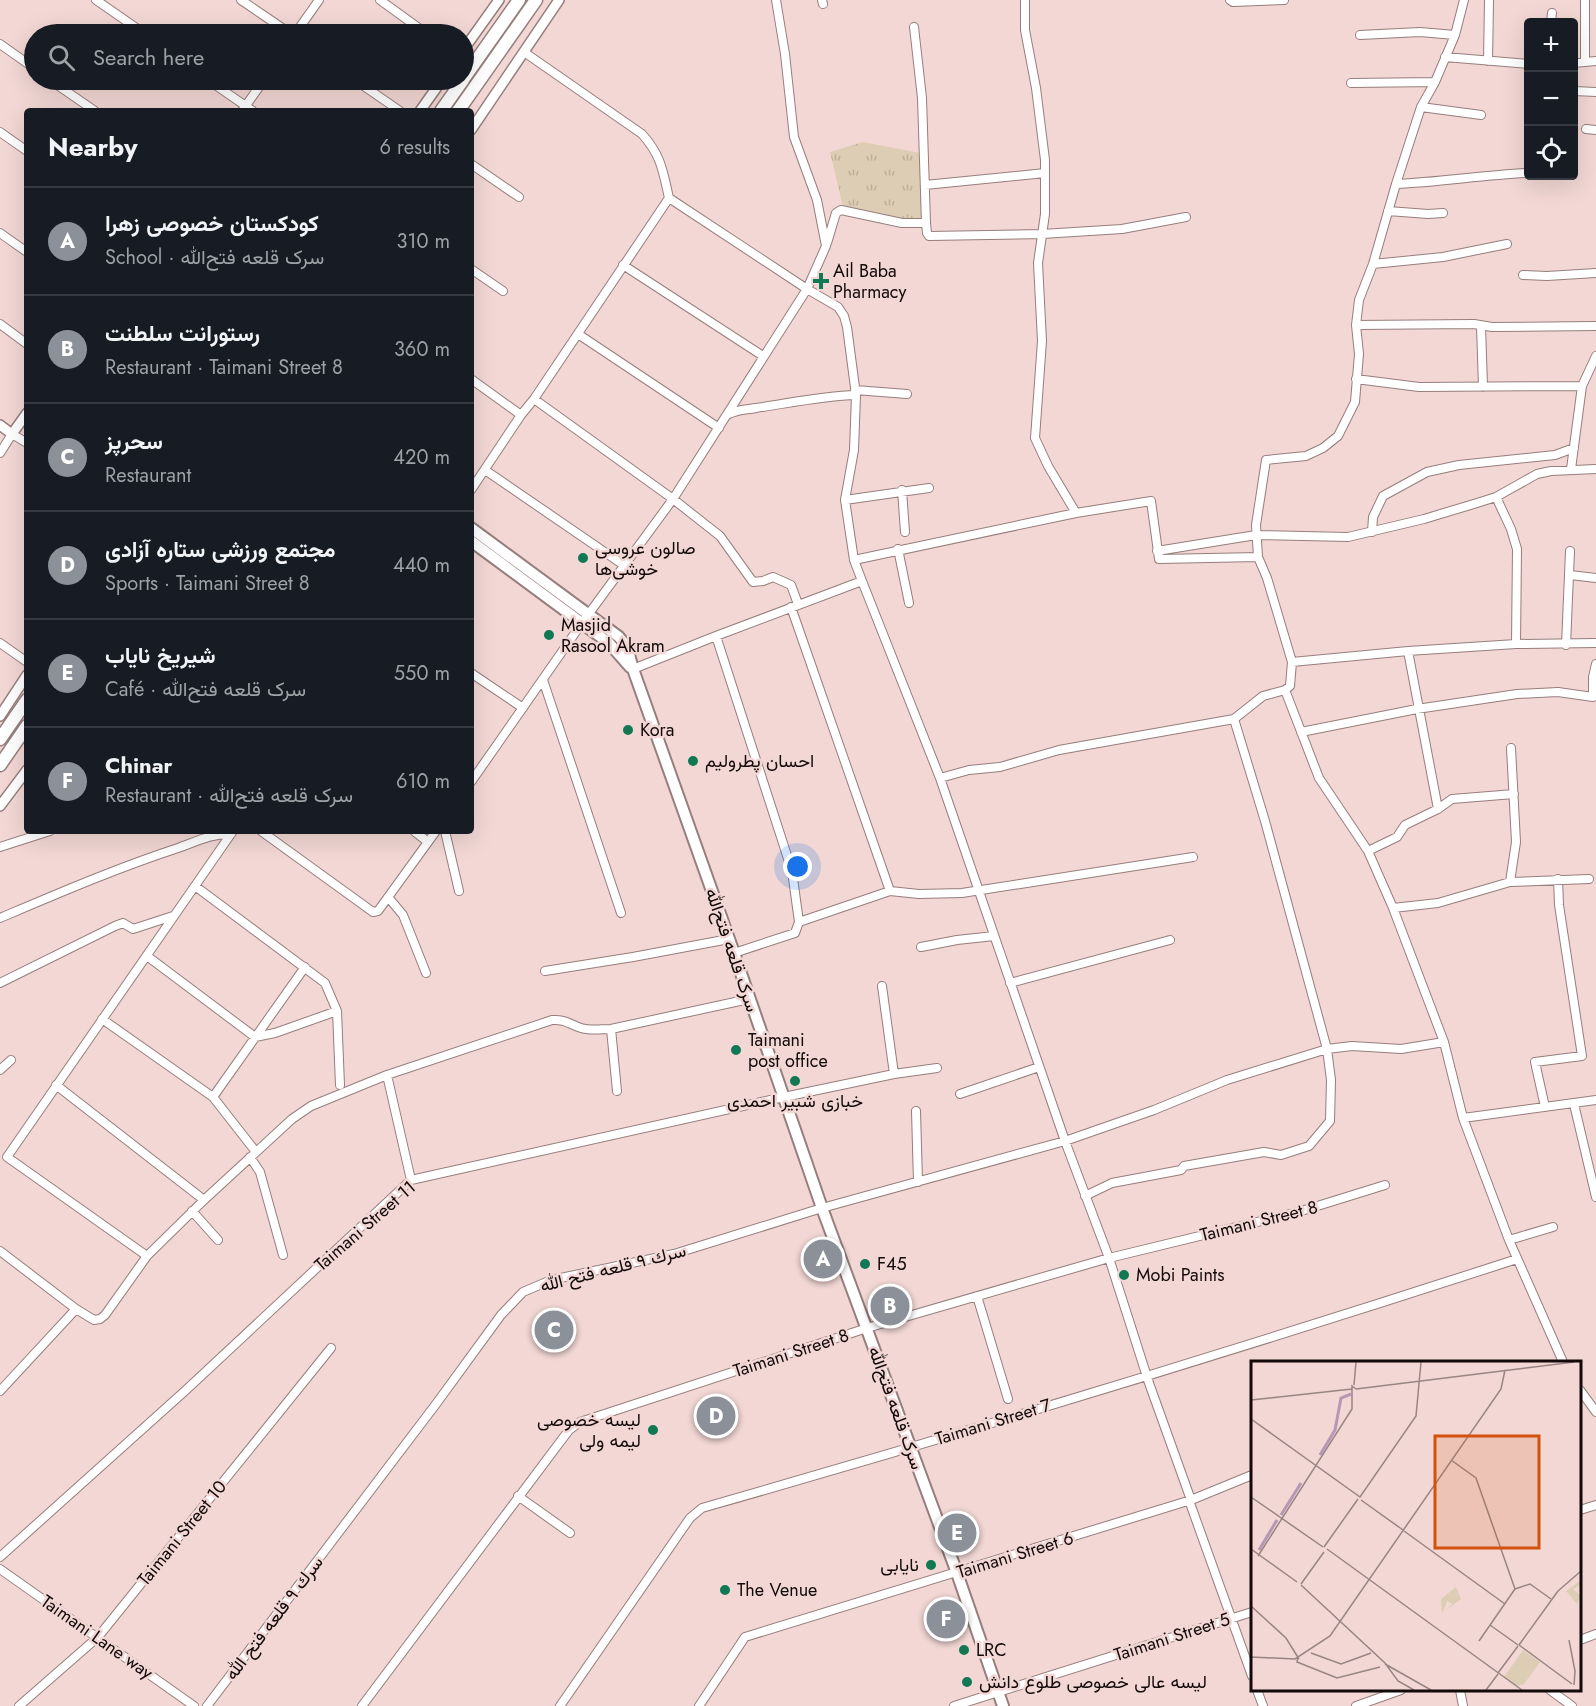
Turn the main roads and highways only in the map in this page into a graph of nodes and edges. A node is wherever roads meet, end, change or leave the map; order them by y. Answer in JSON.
{"nodes":[{"id":1,"x":519,"y":0,"type":"edge"},
{"id":2,"x":536,"y":0,"type":"edge"},
{"id":3,"x":474,"y":55,"type":"edge"},
{"id":4,"x":474,"y":88,"type":"edge"},
{"id":5,"x":455,"y":90,"type":"edge"},
{"id":6,"x":473,"y":90,"type":"edge"},
{"id":7,"x":443,"y":108,"type":"edge"},
{"id":8,"x":460,"y":108,"type":"edge"},
{"id":9,"x":474,"y":530,"type":"edge"},
{"id":10,"x":474,"y":544,"type":"edge"},
{"id":11,"x":585,"y":619,"type":"junction"},
{"id":12,"x":24,"y":704,"type":"edge"},
{"id":13,"x":24,"y":730,"type":"edge"},
{"id":14,"x":0,"y":739,"type":"edge"},
{"id":15,"x":0,"y":765,"type":"edge"},
{"id":16,"x":1003,"y":1706,"type":"edge"}],
"edges":[{"from":1,"to":3,"type":"main road"},
{"from":2,"to":4,"type":"main road"},
{"from":5,"to":7,"type":"main road"},
{"from":6,"to":8,"type":"main road"},
{"from":9,"to":11,"type":"main road","name":"سرک قلعه فتح‌الله"},
{"from":10,"to":11,"type":"main road","name":"سرک قلعه فتح‌الله"},
{"from":11,"to":16,"type":"main road","name":"سرک قلعه فتح‌الله"},
{"from":12,"to":14,"type":"main road"},
{"from":13,"to":15,"type":"main road"}]}
